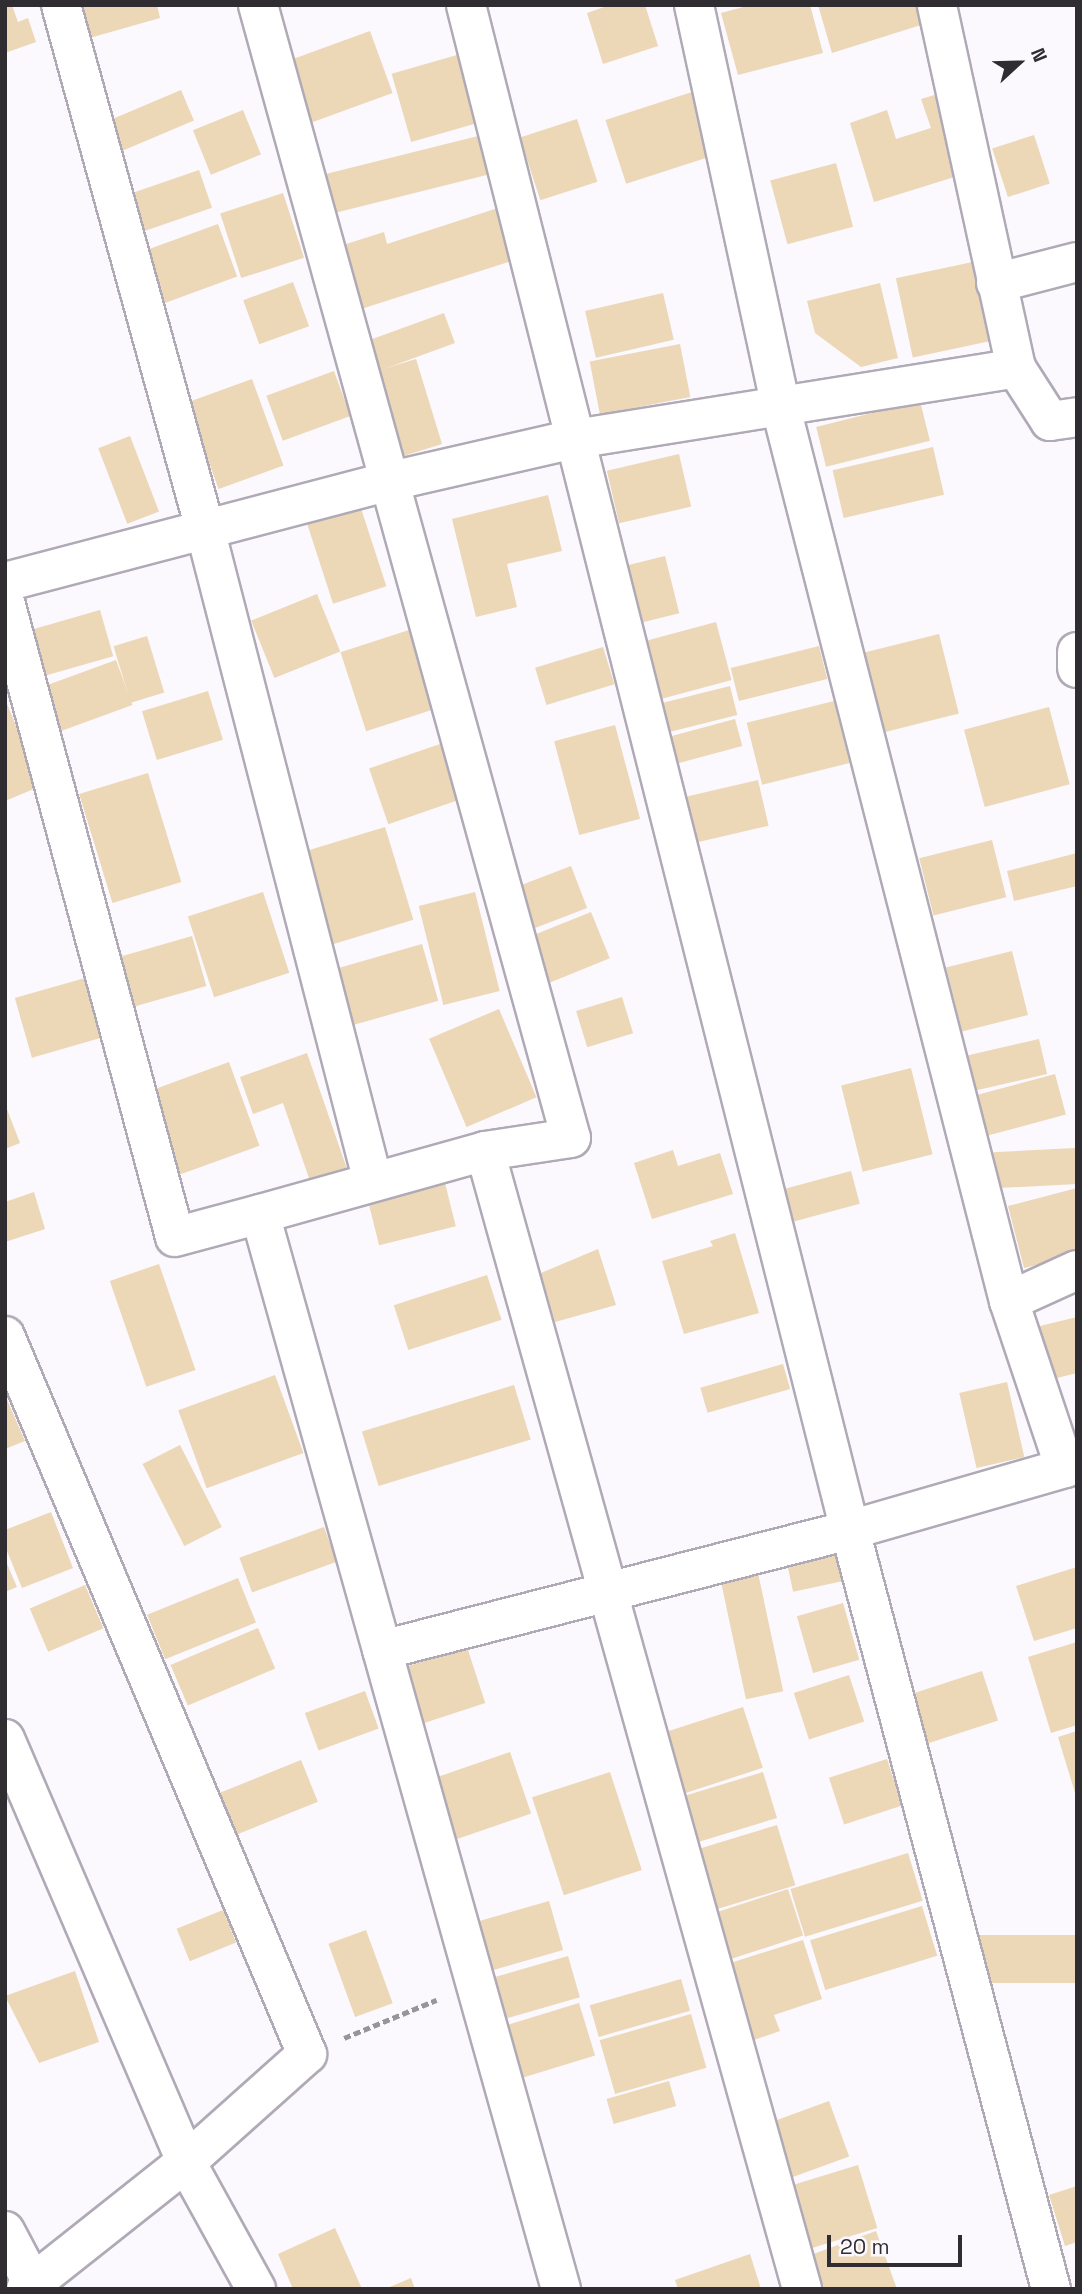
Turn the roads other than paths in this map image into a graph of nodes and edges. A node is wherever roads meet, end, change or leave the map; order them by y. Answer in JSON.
{"nodes":[{"id":1,"x":61,"y":5,"type":"edge"},
{"id":2,"x":258,"y":5,"type":"edge"},
{"id":3,"x":466,"y":5,"type":"edge"},
{"id":4,"x":694,"y":5,"type":"edge"},
{"id":5,"x":937,"y":5,"type":"edge"},
{"id":6,"x":1077,"y":262,"type":"edge"},
{"id":7,"x":996,"y":283,"type":"junction"},
{"id":8,"x":1016,"y":368,"type":"junction"},
{"id":9,"x":781,"y":408,"type":"junction"},
{"id":10,"x":1077,"y":417,"type":"edge"},
{"id":11,"x":575,"y":439,"type":"junction"},
{"id":12,"x":391,"y":481,"type":"junction"},
{"id":13,"x":205,"y":529,"type":"junction"},
{"id":14,"x":5,"y":582,"type":"edge"},
{"id":15,"x":5,"y":602,"type":"edge"},
{"id":16,"x":1077,"y":652,"type":"edge"},
{"id":17,"x":1077,"y":668,"type":"edge"},
{"id":18,"x":485,"y":1151,"type":"junction"},
{"id":19,"x":373,"y":1182,"type":"junction"},
{"id":20,"x":260,"y":1214,"type":"junction"},
{"id":21,"x":1077,"y":1270,"type":"edge"},
{"id":22,"x":1009,"y":1301,"type":"junction"},
{"id":23,"x":5,"y":1336,"type":"edge"},
{"id":24,"x":1071,"y":1466,"type":"edge"},
{"id":25,"x":850,"y":1530,"type":"junction"},
{"id":26,"x":608,"y":1592,"type":"junction"},
{"id":27,"x":382,"y":1650,"type":"junction"},
{"id":28,"x":5,"y":1739,"type":"edge"},
{"id":29,"x":186,"y":2162,"type":"junction"},
{"id":30,"x":5,"y":2231,"type":"edge"},
{"id":31,"x":30,"y":2287,"type":"edge"},
{"id":32,"x":256,"y":2289,"type":"edge"},
{"id":33,"x":561,"y":2289,"type":"edge"},
{"id":34,"x":802,"y":2289,"type":"edge"},
{"id":35,"x":1051,"y":2289,"type":"edge"}],
"edges":[{"from":1,"to":13,"type":"street"},
{"from":2,"to":12,"type":"street"},
{"from":3,"to":11,"type":"street"},
{"from":4,"to":9,"type":"street"},
{"from":5,"to":7,"type":"street"},
{"from":6,"to":7,"type":"street"},
{"from":7,"to":8,"type":"street"},
{"from":8,"to":9,"type":"street"},
{"from":8,"to":10,"type":"street"},
{"from":9,"to":11,"type":"street"},
{"from":9,"to":22,"type":"street"},
{"from":11,"to":12,"type":"street"},
{"from":11,"to":25,"type":"street"},
{"from":12,"to":13,"type":"street"},
{"from":12,"to":18,"type":"street"},
{"from":13,"to":14,"type":"street"},
{"from":13,"to":19,"type":"street"},
{"from":15,"to":20,"type":"street"},
{"from":16,"to":17,"type":"street"},
{"from":18,"to":19,"type":"street"},
{"from":18,"to":26,"type":"street"},
{"from":19,"to":20,"type":"street"},
{"from":20,"to":27,"type":"street"},
{"from":21,"to":22,"type":"street"},
{"from":22,"to":24,"type":"street"},
{"from":23,"to":29,"type":"street"},
{"from":24,"to":25,"type":"street"},
{"from":25,"to":26,"type":"street"},
{"from":25,"to":35,"type":"street"},
{"from":26,"to":27,"type":"street"},
{"from":26,"to":34,"type":"street"},
{"from":27,"to":33,"type":"street"},
{"from":28,"to":29,"type":"street"},
{"from":29,"to":31,"type":"street"},
{"from":29,"to":32,"type":"street"},
{"from":30,"to":31,"type":"street"}]}
